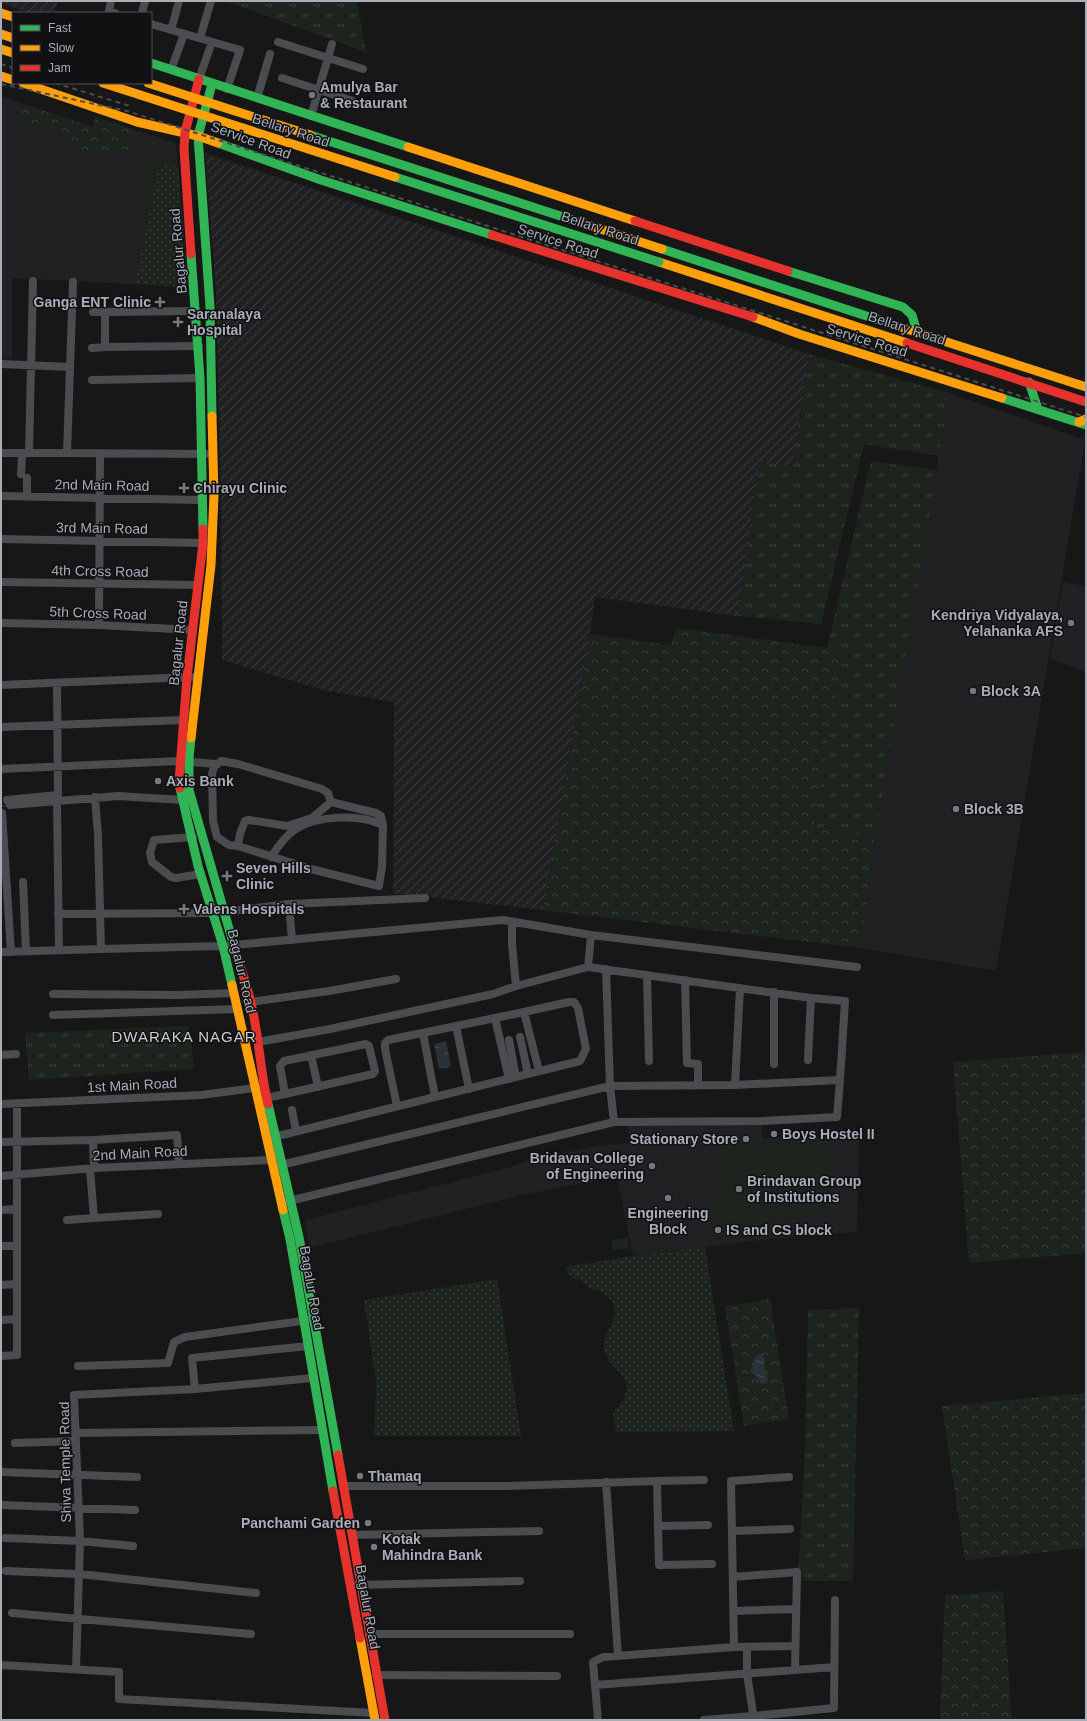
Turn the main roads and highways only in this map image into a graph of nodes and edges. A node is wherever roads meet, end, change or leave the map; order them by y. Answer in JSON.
{"nodes":[{"id":1,"x":1,"y":13,"type":"edge"},
{"id":2,"x":12,"y":17,"type":"edge"},
{"id":3,"x":1,"y":34,"type":"edge"},
{"id":4,"x":12,"y":38,"type":"edge"},
{"id":5,"x":1,"y":49,"type":"edge"},
{"id":6,"x":12,"y":53,"type":"edge"},
{"id":7,"x":152,"y":63,"type":"edge"},
{"id":8,"x":1,"y":76,"type":"edge"},
{"id":9,"x":199,"y":79,"type":"junction"},
{"id":10,"x":12,"y":80,"type":"edge"},
{"id":11,"x":26,"y":84,"type":"edge"},
{"id":12,"x":106,"y":84,"type":"edge"},
{"id":13,"x":151,"y":84,"type":"edge"},
{"id":14,"x":212,"y":84,"type":"junction"},
{"id":15,"x":184,"y":132,"type":"junction"},
{"id":16,"x":198,"y":136,"type":"junction"},
{"id":17,"x":917,"y":332,"type":"junction"},
{"id":18,"x":1029,"y":382,"type":"junction"},
{"id":19,"x":1086,"y":387,"type":"edge"},
{"id":20,"x":1086,"y":402,"type":"edge"},
{"id":21,"x":1038,"y":410,"type":"junction"},
{"id":22,"x":1084,"y":422,"type":"edge"},
{"id":23,"x":184,"y":762,"type":"junction"},
{"id":24,"x":191,"y":812,"type":"junction"},
{"id":25,"x":260,"y":1088,"type":"junction"},
{"id":26,"x":374,"y":1716,"type":"edge"},
{"id":27,"x":385,"y":1720,"type":"edge"}],
"edges":[{"from":1,"to":2,"type":"main road"},
{"from":3,"to":4,"type":"main road"},
{"from":5,"to":6,"type":"main road"},
{"from":7,"to":9,"type":"main road"},
{"from":8,"to":10,"type":"main road"},
{"from":9,"to":14,"type":"main road"},
{"from":9,"to":15,"type":"main road","name":"Bagalur Road"},
{"from":11,"to":15,"type":"main road","name":"Service Road"},
{"from":12,"to":18,"type":"main road","name":"Bellary Road","bridge":true},
{"from":13,"to":17,"type":"main road","name":"Bellary Road","bridge":true},
{"from":14,"to":16,"type":"main road","name":"Bagalur Road"},
{"from":14,"to":17,"type":"main road"},
{"from":15,"to":16,"type":"main road","name":"Service Road"},
{"from":15,"to":23,"type":"main road","name":"Bagalur Road"},
{"from":16,"to":21,"type":"main road","name":"Service Road"},
{"from":16,"to":23,"type":"main road","name":"Bagalur Road"},
{"from":17,"to":19,"type":"main road","name":"Bellary Road"},
{"from":18,"to":20,"type":"main road","name":"Bellary Road"},
{"from":18,"to":21,"type":"main road"},
{"from":21,"to":22,"type":"main road","name":"Service Road"},
{"from":23,"to":24,"type":"main road","name":"Bagalur Road"},
{"from":23,"to":24,"type":"main road","name":"Bagalur Road"},
{"from":24,"to":25,"type":"main road","name":"Bagalur Road"},
{"from":24,"to":25,"type":"main road","name":"Bagalur Road"},
{"from":25,"to":26,"type":"main road","name":"Bagalur Road"},
{"from":25,"to":27,"type":"main road","name":"Bagalur Road"}]}
